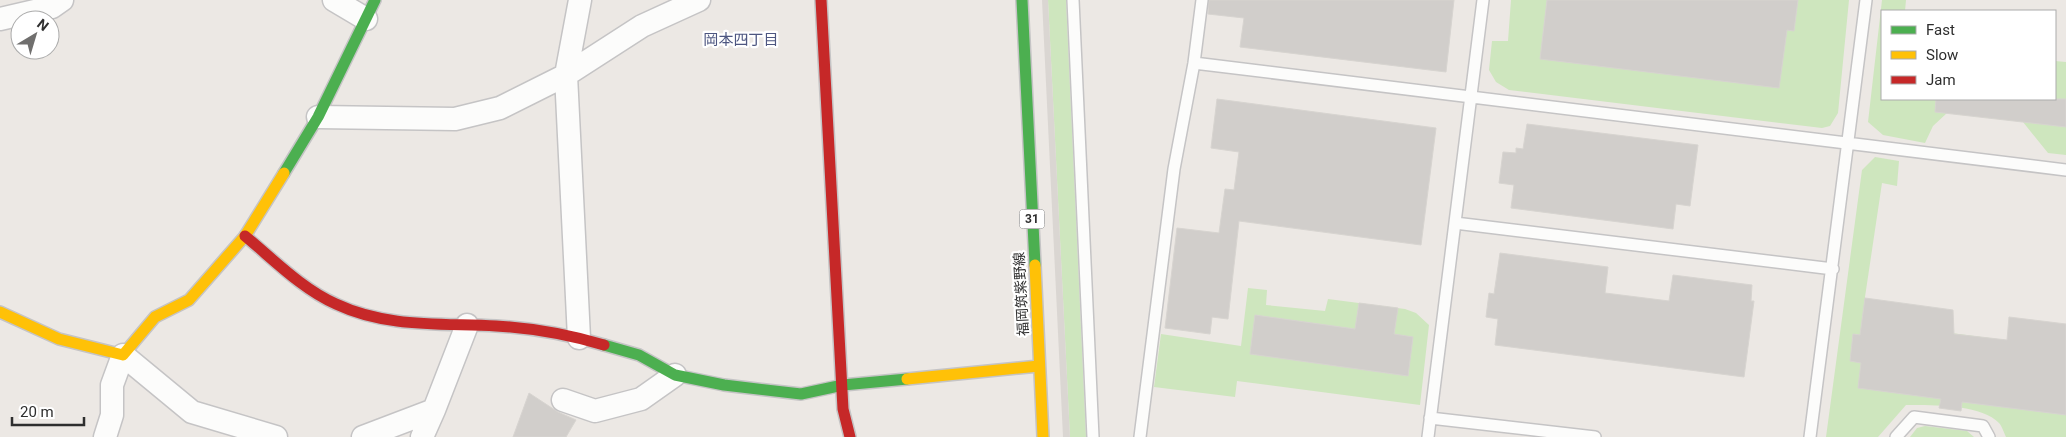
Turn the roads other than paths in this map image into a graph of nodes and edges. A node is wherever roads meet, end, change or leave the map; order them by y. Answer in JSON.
{"nodes":[{"id":1,"x":62,"y":0,"type":"edge"},
{"id":2,"x":334,"y":0,"type":"edge"},
{"id":3,"x":580,"y":0,"type":"edge"},
{"id":4,"x":698,"y":0,"type":"edge"},
{"id":5,"x":821,"y":0,"type":"edge"},
{"id":6,"x":1022,"y":0,"type":"edge"},
{"id":7,"x":1073,"y":0,"type":"edge"},
{"id":8,"x":1202,"y":0,"type":"edge"},
{"id":9,"x":1483,"y":0,"type":"edge"},
{"id":10,"x":1866,"y":0,"type":"edge"},
{"id":11,"x":371,"y":9,"type":"edge"},
{"id":12,"x":0,"y":19,"type":"edge"},
{"id":13,"x":1194,"y":63,"type":"junction"},
{"id":14,"x":566,"y":75,"type":"junction"},
{"id":15,"x":1472,"y":96,"type":"junction"},
{"id":16,"x":318,"y":117,"type":"junction"},
{"id":17,"x":1849,"y":144,"type":"junction"},
{"id":18,"x":2066,"y":170,"type":"edge"},
{"id":19,"x":1455,"y":223,"type":"junction"},
{"id":20,"x":245,"y":236,"type":"junction"},
{"id":21,"x":1833,"y":269,"type":"junction"},
{"id":22,"x":0,"y":312,"type":"edge"},
{"id":23,"x":467,"y":325,"type":"junction"},
{"id":24,"x":578,"y":338,"type":"junction"},
{"id":25,"x":123,"y":355,"type":"junction"},
{"id":26,"x":1039,"y":366,"type":"junction"},
{"id":27,"x":675,"y":375,"type":"junction"},
{"id":28,"x":843,"y":385,"type":"junction"},
{"id":29,"x":563,"y":400,"type":"dead end"},
{"id":30,"x":434,"y":410,"type":"junction"},
{"id":31,"x":1430,"y":418,"type":"junction"},
{"id":32,"x":105,"y":437,"type":"edge"},
{"id":33,"x":276,"y":437,"type":"edge"},
{"id":34,"x":363,"y":437,"type":"edge"},
{"id":35,"x":422,"y":437,"type":"edge"},
{"id":36,"x":850,"y":437,"type":"edge"},
{"id":37,"x":1043,"y":437,"type":"edge"},
{"id":38,"x":1093,"y":437,"type":"edge"},
{"id":39,"x":1140,"y":437,"type":"edge"},
{"id":40,"x":1428,"y":437,"type":"edge"},
{"id":41,"x":1595,"y":437,"type":"edge"},
{"id":42,"x":1810,"y":437,"type":"edge"},
{"id":43,"x":1896,"y":437,"type":"edge"},
{"id":44,"x":1989,"y":437,"type":"edge"}],
"edges":[{"from":1,"to":12,"type":"street"},
{"from":2,"to":11,"type":"street"},
{"from":3,"to":14,"type":"street"},
{"from":4,"to":14,"type":"street"},
{"from":5,"to":28,"type":"street"},
{"from":6,"to":26,"type":"street","name":"福岡筑紫野線","number":"31"},
{"from":7,"to":38,"type":"lane"},
{"from":8,"to":13,"type":"lane"},
{"from":9,"to":15,"type":"lane"},
{"from":10,"to":17,"type":"lane"},
{"from":11,"to":16,"type":"street"},
{"from":13,"to":15,"type":"lane"},
{"from":13,"to":39,"type":"lane"},
{"from":14,"to":16,"type":"street"},
{"from":14,"to":24,"type":"street"},
{"from":15,"to":17,"type":"lane"},
{"from":15,"to":19,"type":"lane"},
{"from":16,"to":20,"type":"street"},
{"from":17,"to":18,"type":"lane"},
{"from":17,"to":21,"type":"lane"},
{"from":19,"to":21,"type":"lane"},
{"from":19,"to":31,"type":"lane"},
{"from":20,"to":23,"type":"street"},
{"from":20,"to":25,"type":"street"},
{"from":21,"to":42,"type":"lane"},
{"from":22,"to":25,"type":"street"},
{"from":23,"to":24,"type":"street"},
{"from":23,"to":30,"type":"street"},
{"from":24,"to":27,"type":"street"},
{"from":25,"to":32,"type":"street"},
{"from":25,"to":33,"type":"street"},
{"from":26,"to":28,"type":"street"},
{"from":26,"to":37,"type":"street","name":"福岡筑紫野線","number":"31"},
{"from":27,"to":28,"type":"street"},
{"from":27,"to":29,"type":"street"},
{"from":28,"to":36,"type":"street"},
{"from":30,"to":34,"type":"street"},
{"from":30,"to":35,"type":"street"},
{"from":31,"to":40,"type":"lane"},
{"from":31,"to":41,"type":"lane"},
{"from":43,"to":44,"type":"lane"}]}
